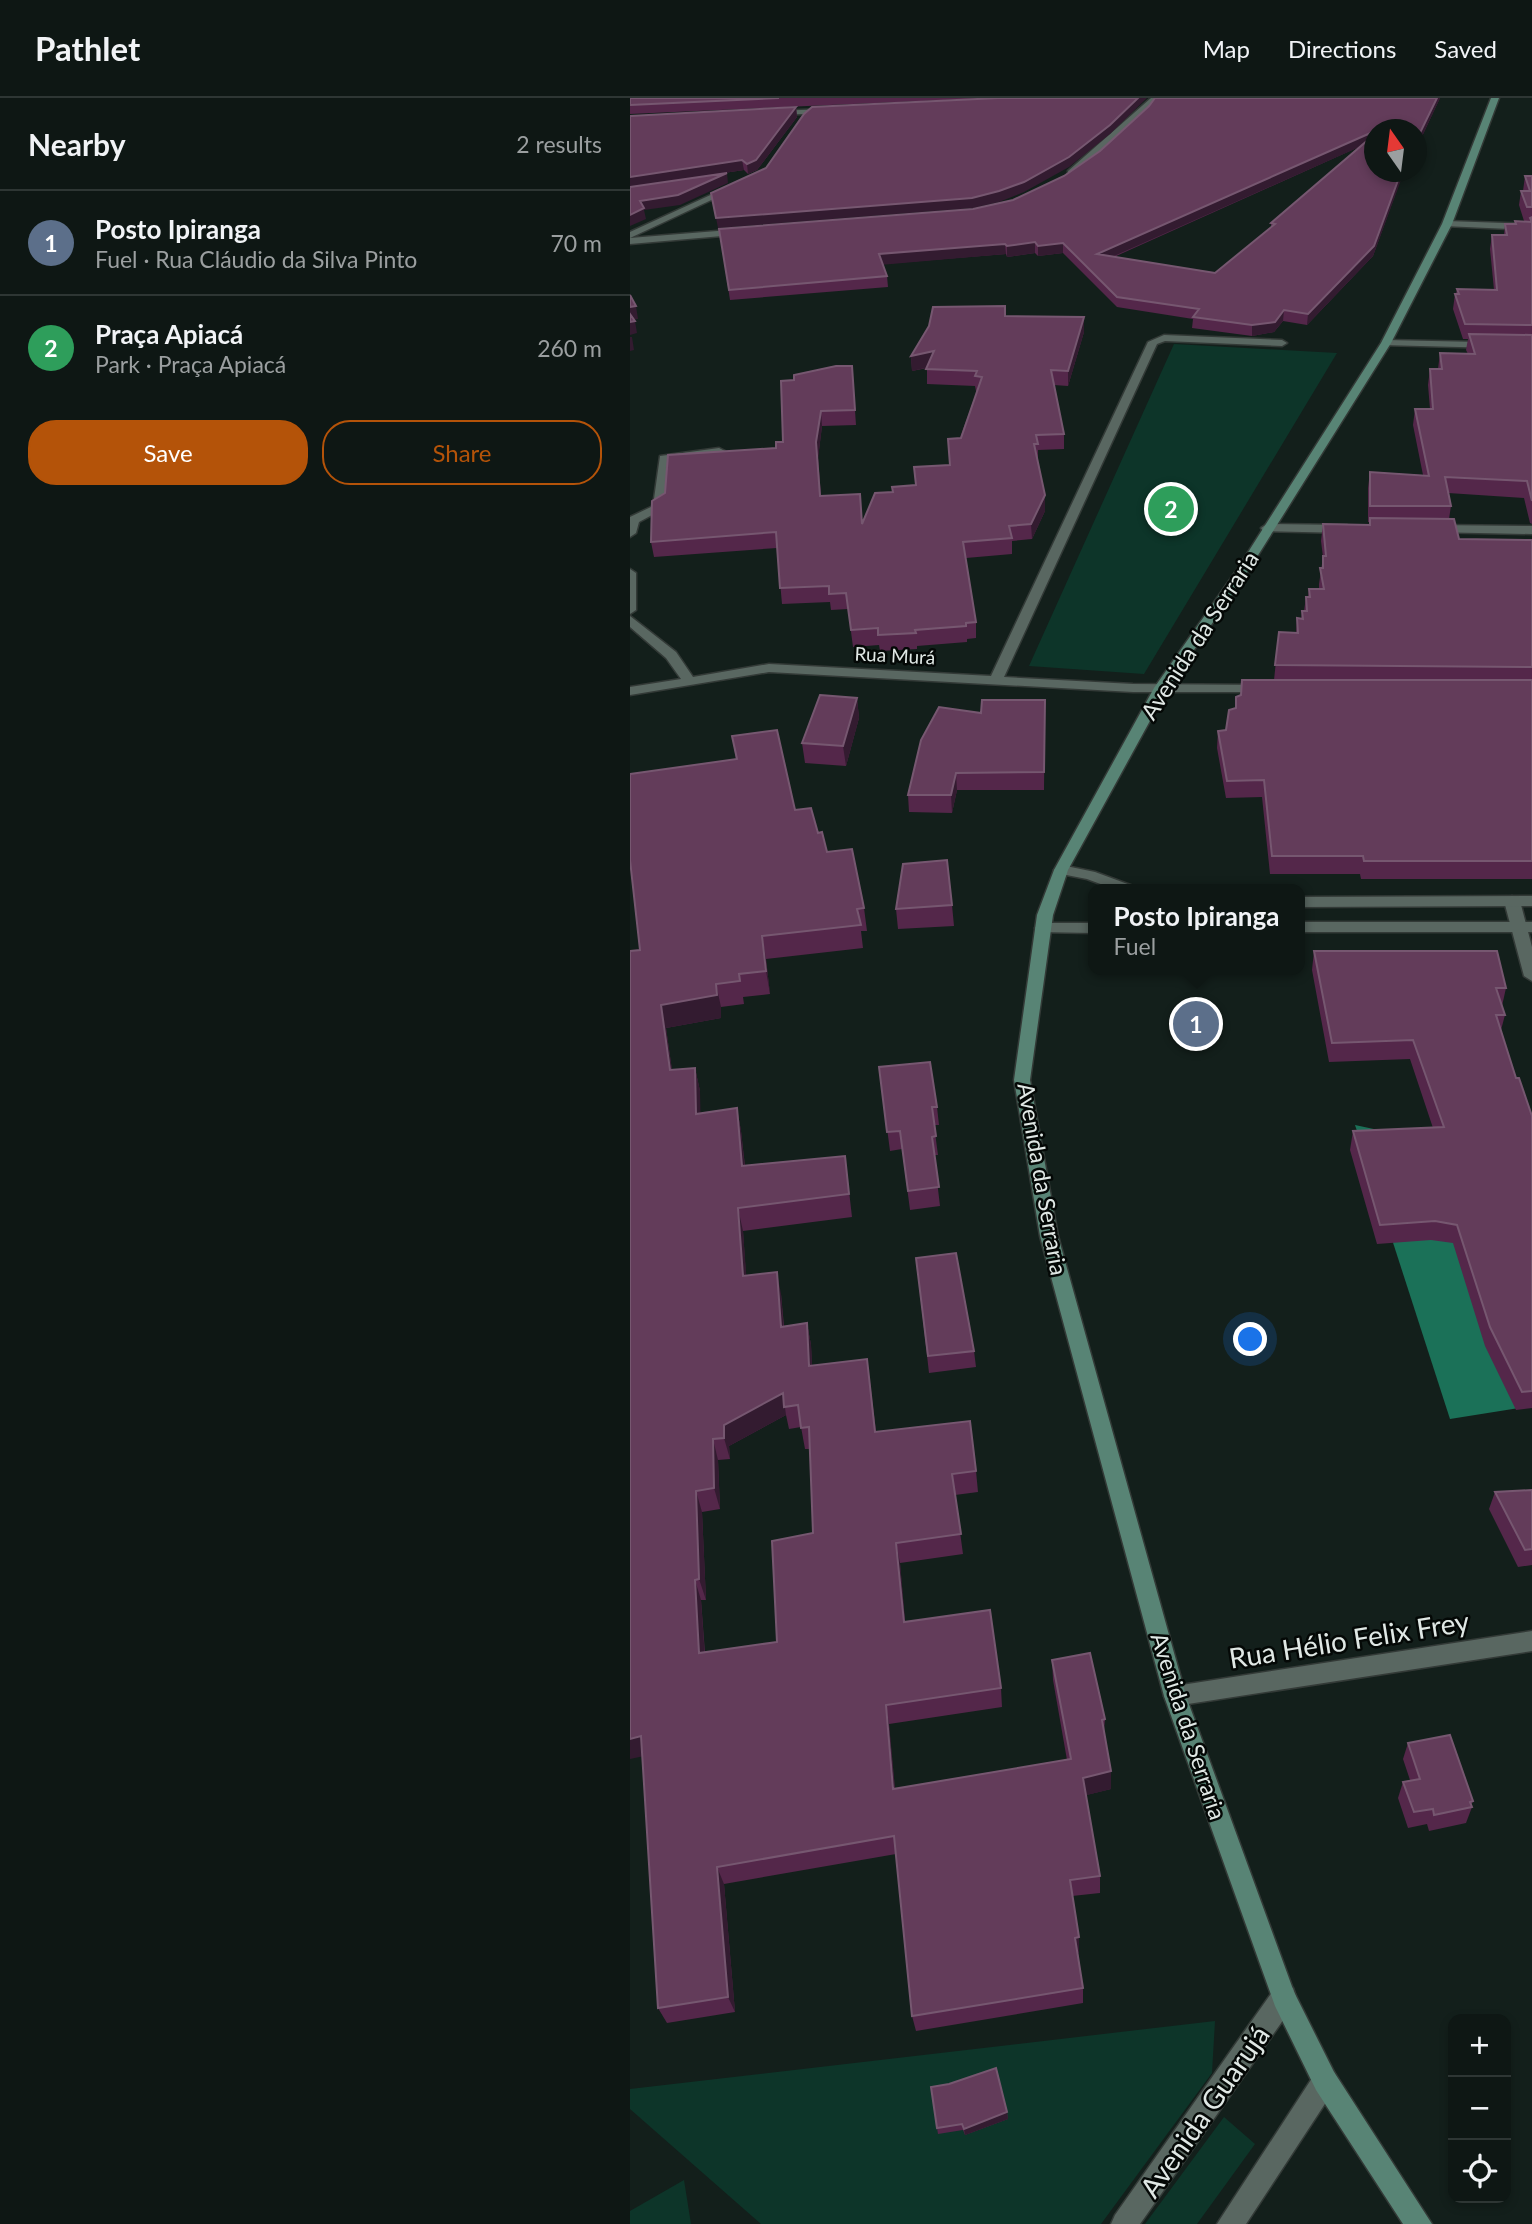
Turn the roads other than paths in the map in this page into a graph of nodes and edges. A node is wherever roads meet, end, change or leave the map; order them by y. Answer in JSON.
{"nodes":[{"id":1,"x":1156,"y":98,"type":"edge"},
{"id":2,"x":1494,"y":98,"type":"edge"},
{"id":3,"x":826,"y":103,"type":"edge"},
{"id":4,"x":837,"y":110,"type":"edge"},
{"id":5,"x":810,"y":111,"type":"junction"},
{"id":6,"x":768,"y":113,"type":"edge"},
{"id":7,"x":800,"y":120,"type":"edge"},
{"id":8,"x":727,"y":179,"type":"edge"},
{"id":9,"x":1058,"y":182,"type":"edge"},
{"id":10,"x":1447,"y":224,"type":"junction"},
{"id":11,"x":1532,"y":227,"type":"edge"},
{"id":12,"x":753,"y":232,"type":"edge"},
{"id":13,"x":630,"y":235,"type":"edge"},
{"id":14,"x":630,"y":241,"type":"edge"},
{"id":15,"x":1532,"y":334,"type":"edge"},
{"id":16,"x":1389,"y":338,"type":"junction"},
{"id":17,"x":1282,"y":343,"type":"dead end"},
{"id":18,"x":1532,"y":346,"type":"edge"},
{"id":19,"x":719,"y":450,"type":"edge"},
{"id":20,"x":632,"y":518,"type":"edge"},
{"id":21,"x":1267,"y":528,"type":"junction"},
{"id":22,"x":1356,"y":529,"type":"edge"},
{"id":23,"x":1423,"y":529,"type":"edge"},
{"id":24,"x":1532,"y":530,"type":"edge"},
{"id":25,"x":630,"y":533,"type":"edge"},
{"id":26,"x":630,"y":573,"type":"edge"},
{"id":27,"x":630,"y":610,"type":"edge"},
{"id":28,"x":630,"y":620,"type":"edge"},
{"id":29,"x":996,"y":679,"type":"junction"},
{"id":30,"x":689,"y":681,"type":"junction"},
{"id":31,"x":1161,"y":688,"type":"junction"},
{"id":32,"x":1284,"y":689,"type":"edge"},
{"id":33,"x":630,"y":691,"type":"edge"},
{"id":34,"x":1061,"y":870,"type":"junction"},
{"id":35,"x":1114,"y":884,"type":"edge"},
{"id":36,"x":1511,"y":901,"type":"junction"},
{"id":37,"x":1532,"y":901,"type":"edge"},
{"id":38,"x":1305,"y":902,"type":"edge"},
{"id":39,"x":1305,"y":927,"type":"edge"},
{"id":40,"x":1525,"y":927,"type":"edge"},
{"id":41,"x":1043,"y":928,"type":"junction"},
{"id":42,"x":1088,"y":928,"type":"edge"},
{"id":43,"x":1532,"y":976,"type":"edge"},
{"id":44,"x":1532,"y":1641,"type":"edge"},
{"id":45,"x":1175,"y":1696,"type":"junction"},
{"id":46,"x":1284,"y":1997,"type":"junction"},
{"id":47,"x":1325,"y":2081,"type":"junction"},
{"id":48,"x":1124,"y":2224,"type":"edge"},
{"id":49,"x":1230,"y":2224,"type":"edge"},
{"id":50,"x":1419,"y":2224,"type":"edge"}],
"edges":[{"from":1,"to":9,"type":"street"},
{"from":2,"to":10,"type":"main road","name":"Avenida da Serraria"},
{"from":3,"to":5,"type":"street"},
{"from":4,"to":5,"type":"street"},
{"from":5,"to":6,"type":"street"},
{"from":5,"to":7,"type":"street"},
{"from":8,"to":13,"type":"street"},
{"from":10,"to":11,"type":"street"},
{"from":10,"to":16,"type":"main road","name":"Avenida da Serraria"},
{"from":12,"to":14,"type":"street"},
{"from":15,"to":16,"type":"street"},
{"from":16,"to":18,"type":"street"},
{"from":16,"to":21,"type":"main road","name":"Avenida da Serraria"},
{"from":17,"to":29,"type":"street"},
{"from":19,"to":20,"type":"street"},
{"from":20,"to":25,"type":"street"},
{"from":21,"to":22,"type":"street"},
{"from":21,"to":31,"type":"main road","name":"Avenida da Serraria"},
{"from":23,"to":24,"type":"street"},
{"from":26,"to":27,"type":"street"},
{"from":28,"to":30,"type":"street"},
{"from":29,"to":30,"type":"street","name":"Rua Murá"},
{"from":29,"to":31,"type":"street","name":"Rua Murá"},
{"from":30,"to":33,"type":"street","name":"Rua Murá"},
{"from":31,"to":32,"type":"street","name":"Rua Murá"},
{"from":31,"to":34,"type":"main road","name":"Avenida da Serraria"},
{"from":34,"to":35,"type":"street"},
{"from":34,"to":41,"type":"main road","name":"Avenida da Serraria"},
{"from":36,"to":37,"type":"street"},
{"from":36,"to":38,"type":"street"},
{"from":36,"to":40,"type":"street"},
{"from":39,"to":40,"type":"street"},
{"from":40,"to":43,"type":"street"},
{"from":41,"to":42,"type":"street"},
{"from":41,"to":45,"type":"main road","name":"Avenida da Serraria"},
{"from":44,"to":45,"type":"street","name":"Rua Hélio Felix Frey"},
{"from":45,"to":46,"type":"main road","name":"Avenida da Serraria"},
{"from":46,"to":47,"type":"main road","name":"Avenida da Serraria"},
{"from":46,"to":48,"type":"street","name":"Avenida Guarujá"},
{"from":47,"to":49,"type":"street"},
{"from":47,"to":50,"type":"main road","name":"Avenida da Serraria"}]}
